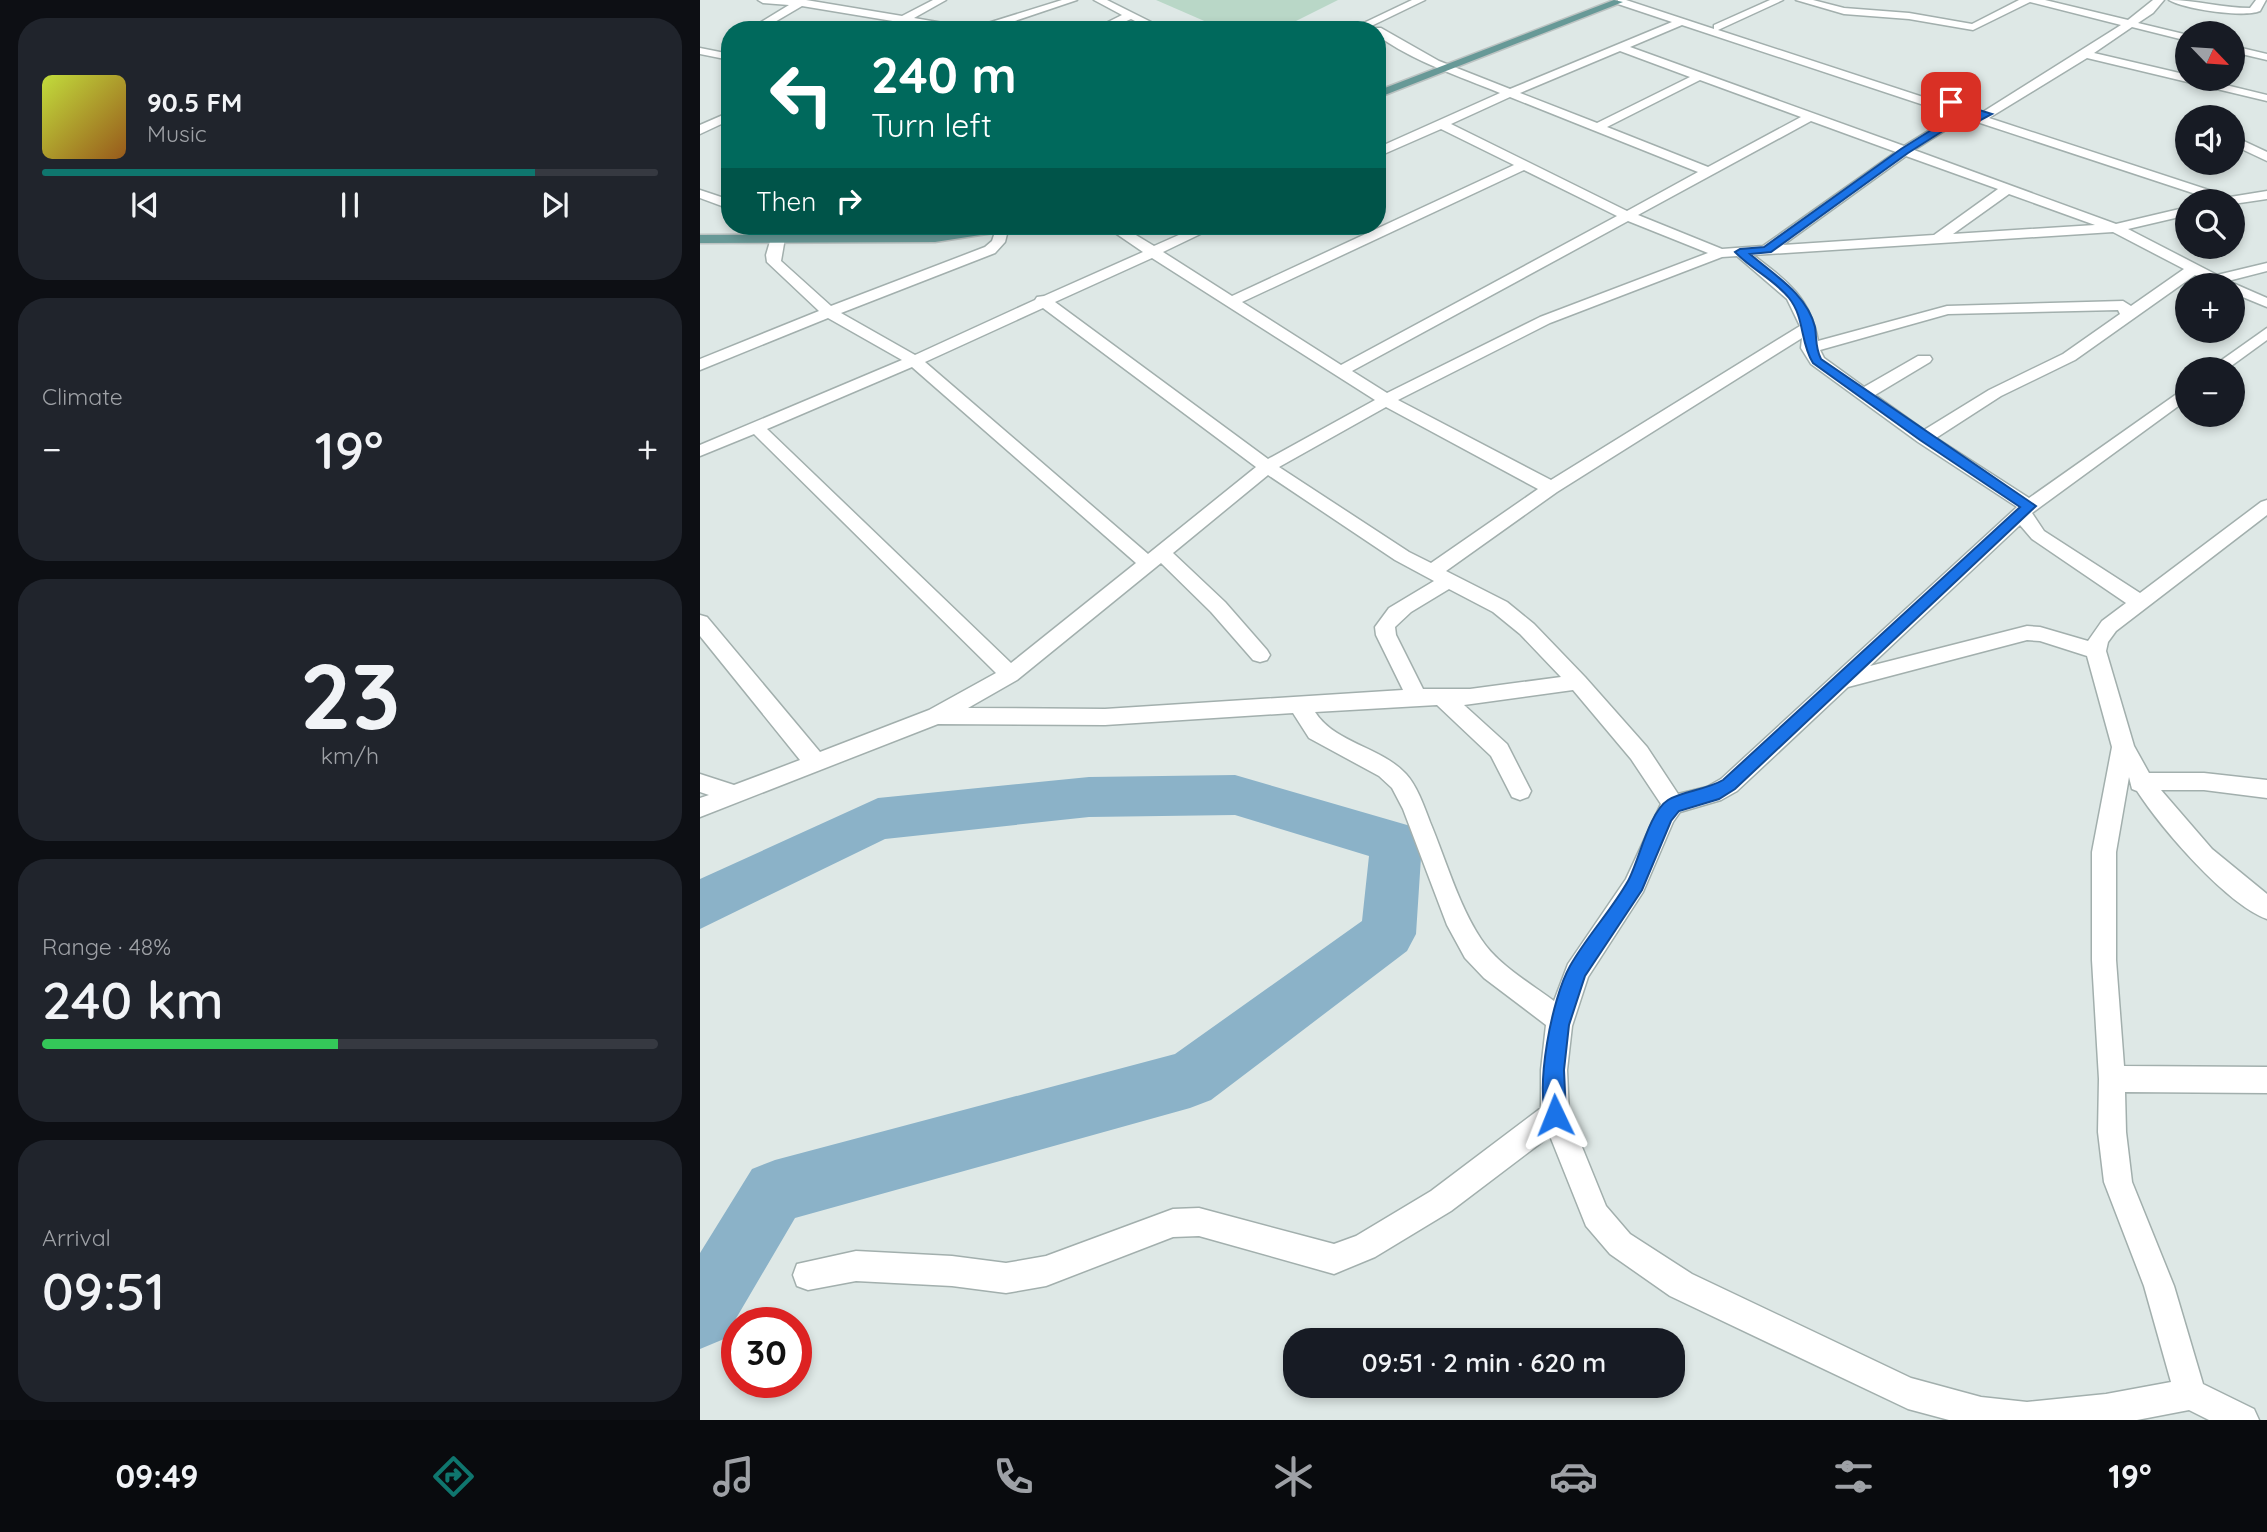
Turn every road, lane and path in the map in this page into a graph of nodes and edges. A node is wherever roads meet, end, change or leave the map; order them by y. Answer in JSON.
{"nodes":[{"id":1,"x":764,"y":0,"type":"edge"},
{"id":2,"x":941,"y":0,"type":"edge"},
{"id":3,"x":1072,"y":0,"type":"edge"},
{"id":4,"x":1099,"y":0,"type":"edge"},
{"id":5,"x":1420,"y":0,"type":"edge"},
{"id":6,"x":1778,"y":0,"type":"edge"},
{"id":7,"x":1801,"y":0,"type":"edge"},
{"id":8,"x":2028,"y":0,"type":"edge"},
{"id":9,"x":2033,"y":0,"type":"edge"},
{"id":10,"x":2160,"y":0,"type":"edge"},
{"id":11,"x":2174,"y":0,"type":"edge"},
{"id":12,"x":2261,"y":0,"type":"edge"},
{"id":13,"x":804,"y":1,"type":"edge"},
{"id":14,"x":1618,"y":1,"type":"edge"},
{"id":15,"x":1132,"y":15,"type":"junction"},
{"id":16,"x":905,"y":19,"type":"junction"},
{"id":17,"x":769,"y":21,"type":"edge"},
{"id":18,"x":902,"y":21,"type":"edge"},
{"id":19,"x":916,"y":21,"type":"edge"},
{"id":20,"x":1005,"y":21,"type":"edge"},
{"id":21,"x":1118,"y":21,"type":"edge"},
{"id":22,"x":1144,"y":21,"type":"edge"},
{"id":23,"x":1386,"y":21,"type":"edge"},
{"id":24,"x":1680,"y":22,"type":"junction"},
{"id":25,"x":2128,"y":23,"type":"junction"},
{"id":26,"x":1718,"y":27,"type":"junction"},
{"id":27,"x":2175,"y":35,"type":"edge"},
{"id":28,"x":1386,"y":36,"type":"edge"},
{"id":29,"x":1620,"y":47,"type":"junction"},
{"id":30,"x":2245,"y":52,"type":"edge"},
{"id":31,"x":2085,"y":54,"type":"junction"},
{"id":32,"x":2267,"y":57,"type":"edge"},
{"id":33,"x":1435,"y":63,"type":"junction"},
{"id":34,"x":1448,"y":68,"type":"junction"},
{"id":35,"x":1700,"y":76,"type":"junction"},
{"id":36,"x":1386,"y":82,"type":"edge"},
{"id":37,"x":1386,"y":92,"type":"edge"},
{"id":38,"x":1510,"y":93,"type":"junction"},
{"id":39,"x":2267,"y":99,"type":"edge"},
{"id":40,"x":1964,"y":114,"type":"junction"},
{"id":41,"x":1983,"y":116,"type":"junction"},
{"id":42,"x":1810,"y":117,"type":"junction"},
{"id":43,"x":700,"y":118,"type":"edge"},
{"id":44,"x":721,"y":119,"type":"edge"},
{"id":45,"x":721,"y":121,"type":"edge"},
{"id":46,"x":1443,"y":125,"type":"junction"},
{"id":47,"x":1597,"y":128,"type":"junction"},
{"id":48,"x":700,"y":130,"type":"edge"},
{"id":49,"x":2245,"y":146,"type":"edge"},
{"id":50,"x":1386,"y":149,"type":"edge"},
{"id":51,"x":1905,"y":151,"type":"junction"},
{"id":52,"x":2267,"y":157,"type":"edge"},
{"id":53,"x":1522,"y":166,"type":"junction"},
{"id":54,"x":1706,"y":171,"type":"junction"},
{"id":55,"x":2008,"y":188,"type":"junction"},
{"id":56,"x":2194,"y":189,"type":"edge"},
{"id":57,"x":700,"y":194,"type":"edge"},
{"id":58,"x":2267,"y":195,"type":"edge"},
{"id":59,"x":2251,"y":197,"type":"junction"},
{"id":60,"x":2245,"y":198,"type":"edge"},
{"id":61,"x":721,"y":202,"type":"edge"},
{"id":62,"x":2175,"y":214,"type":"edge"},
{"id":63,"x":1630,"y":217,"type":"junction"},
{"id":64,"x":2115,"y":228,"type":"junction"},
{"id":65,"x":1386,"y":229,"type":"edge"},
{"id":66,"x":955,"y":235,"type":"edge"},
{"id":67,"x":1003,"y":235,"type":"edge"},
{"id":68,"x":1126,"y":235,"type":"edge"},
{"id":69,"x":1188,"y":235,"type":"edge"},
{"id":70,"x":1374,"y":235,"type":"edge"},
{"id":71,"x":778,"y":238,"type":"junction"},
{"id":72,"x":1938,"y":238,"type":"junction"},
{"id":73,"x":700,"y":239,"type":"edge"},
{"id":74,"x":1767,"y":250,"type":"junction"},
{"id":75,"x":1150,"y":251,"type":"junction"},
{"id":76,"x":1740,"y":252,"type":"junction"},
{"id":77,"x":1720,"y":253,"type":"junction"},
{"id":78,"x":2267,"y":267,"type":"edge"},
{"id":79,"x":2192,"y":270,"type":"junction"},
{"id":80,"x":2199,"y":273,"type":"edge"},
{"id":81,"x":2245,"y":274,"type":"edge"},
{"id":82,"x":2245,"y":293,"type":"edge"},
{"id":83,"x":1042,"y":300,"type":"junction"},
{"id":84,"x":1230,"y":302,"type":"junction"},
{"id":85,"x":2267,"y":303,"type":"edge"},
{"id":86,"x":829,"y":312,"type":"junction"},
{"id":87,"x":2129,"y":314,"type":"junction"},
{"id":88,"x":1809,"y":327,"type":"junction"},
{"id":89,"x":2267,"y":333,"type":"edge"},
{"id":90,"x":1809,"y":348,"type":"junction"},
{"id":91,"x":2234,"y":357,"type":"edge"},
{"id":92,"x":1924,"y":359,"type":"dead end"},
{"id":93,"x":914,"y":361,"type":"junction"},
{"id":94,"x":700,"y":365,"type":"edge"},
{"id":95,"x":1341,"y":370,"type":"junction"},
{"id":96,"x":1863,"y":395,"type":"junction"},
{"id":97,"x":1386,"y":400,"type":"junction"},
{"id":98,"x":2175,"y":400,"type":"edge"},
{"id":99,"x":757,"y":428,"type":"junction"},
{"id":100,"x":1924,"y":438,"type":"junction"},
{"id":101,"x":700,"y":451,"type":"edge"},
{"id":102,"x":1267,"y":467,"type":"junction"},
{"id":103,"x":1551,"y":488,"type":"junction"},
{"id":104,"x":2267,"y":506,"type":"edge"},
{"id":105,"x":2026,"y":509,"type":"junction"},
{"id":106,"x":1154,"y":557,"type":"junction"},
{"id":107,"x":1440,"y":576,"type":"junction"},
{"id":108,"x":2141,"y":603,"type":"junction"},
{"id":109,"x":700,"y":622,"type":"edge"},
{"id":110,"x":2096,"y":651,"type":"junction"},
{"id":111,"x":1261,"y":655,"type":"dead end"},
{"id":112,"x":1010,"y":675,"type":"junction"},
{"id":113,"x":1578,"y":681,"type":"junction"},
{"id":114,"x":1839,"y":681,"type":"junction"},
{"id":115,"x":1417,"y":697,"type":"junction"},
{"id":116,"x":1443,"y":698,"type":"junction"},
{"id":117,"x":1300,"y":706,"type":"junction"},
{"id":118,"x":936,"y":716,"type":"junction"},
{"id":119,"x":2123,"y":747,"type":"junction"},
{"id":120,"x":815,"y":762,"type":"junction"},
{"id":121,"x":700,"y":783,"type":"edge"},
{"id":122,"x":2140,"y":783,"type":"junction"},
{"id":123,"x":2267,"y":789,"type":"edge"},
{"id":124,"x":1520,"y":791,"type":"dead end"},
{"id":125,"x":736,"y":794,"type":"junction"},
{"id":126,"x":1673,"y":805,"type":"junction"},
{"id":127,"x":700,"y":808,"type":"edge"},
{"id":128,"x":2267,"y":908,"type":"edge"},
{"id":129,"x":1561,"y":1021,"type":"junction"},
{"id":130,"x":2112,"y":1079,"type":"junction"},
{"id":131,"x":2267,"y":1080,"type":"edge"},
{"id":132,"x":1555,"y":1115,"type":"junction"},
{"id":133,"x":808,"y":1275,"type":"dead end"},
{"id":134,"x":2190,"y":1394,"type":"junction"},
{"id":135,"x":2027,"y":1419,"type":"edge"},
{"id":136,"x":2243,"y":1420,"type":"edge"}],
"edges":[{"from":1,"to":13,"type":"street"},
{"from":2,"to":16,"type":"street"},
{"from":3,"to":20,"type":"street"},
{"from":4,"to":15,"type":"street"},
{"from":5,"to":23,"type":"street"},
{"from":6,"to":26,"type":"street"},
{"from":7,"to":8,"type":"street"},
{"from":9,"to":25,"type":"street"},
{"from":10,"to":25,"type":"street"},
{"from":11,"to":12,"type":"street"},
{"from":13,"to":16,"type":"street"},
{"from":13,"to":17,"type":"street"},
{"from":14,"to":24,"type":"street"},
{"from":14,"to":26,"type":"street"},
{"from":14,"to":33,"type":"main road"},
{"from":14,"to":34,"type":"main road"},
{"from":15,"to":21,"type":"street"},
{"from":15,"to":22,"type":"street"},
{"from":16,"to":18,"type":"street"},
{"from":16,"to":19,"type":"street"},
{"from":24,"to":29,"type":"street"},
{"from":24,"to":40,"type":"street"},
{"from":25,"to":27,"type":"street"},
{"from":25,"to":31,"type":"street"},
{"from":26,"to":41,"type":"street"},
{"from":28,"to":33,"type":"street"},
{"from":29,"to":35,"type":"street"},
{"from":29,"to":38,"type":"street"},
{"from":30,"to":32,"type":"street"},
{"from":31,"to":39,"type":"street"},
{"from":31,"to":41,"type":"street"},
{"from":33,"to":34,"type":"street"},
{"from":33,"to":36,"type":"main road"},
{"from":34,"to":37,"type":"main road"},
{"from":34,"to":38,"type":"street"},
{"from":35,"to":42,"type":"street"},
{"from":35,"to":47,"type":"street"},
{"from":38,"to":46,"type":"street"},
{"from":38,"to":47,"type":"street"},
{"from":40,"to":41,"type":"street"},
{"from":40,"to":51,"type":"street"},
{"from":41,"to":56,"type":"street"},
{"from":41,"to":59,"type":"street"},
{"from":42,"to":51,"type":"street"},
{"from":42,"to":54,"type":"street"},
{"from":43,"to":44,"type":"street"},
{"from":45,"to":48,"type":"street"},
{"from":46,"to":50,"type":"street"},
{"from":46,"to":53,"type":"street"},
{"from":47,"to":54,"type":"street"},
{"from":49,"to":52,"type":"street"},
{"from":51,"to":55,"type":"street"},
{"from":51,"to":74,"type":"street"},
{"from":53,"to":63,"type":"street"},
{"from":53,"to":65,"type":"street"},
{"from":54,"to":63,"type":"street"},
{"from":55,"to":64,"type":"street"},
{"from":55,"to":72,"type":"street"},
{"from":57,"to":61,"type":"street"},
{"from":58,"to":59,"type":"street"},
{"from":59,"to":60,"type":"street"},
{"from":62,"to":64,"type":"street"},
{"from":63,"to":77,"type":"street"},
{"from":63,"to":95,"type":"street"},
{"from":64,"to":72,"type":"street"},
{"from":64,"to":79,"type":"street"},
{"from":66,"to":71,"type":"main road"},
{"from":67,"to":86,"type":"street"},
{"from":68,"to":75,"type":"street"},
{"from":69,"to":75,"type":"street"},
{"from":70,"to":84,"type":"street"},
{"from":71,"to":73,"type":"main road"},
{"from":71,"to":86,"type":"street"},
{"from":72,"to":74,"type":"street"},
{"from":74,"to":76,"type":"street"},
{"from":75,"to":83,"type":"street"},
{"from":75,"to":84,"type":"street"},
{"from":76,"to":77,"type":"street"},
{"from":76,"to":88,"type":"street"},
{"from":77,"to":97,"type":"street"},
{"from":78,"to":81,"type":"street"},
{"from":79,"to":80,"type":"street"},
{"from":79,"to":87,"type":"street"},
{"from":82,"to":85,"type":"street"},
{"from":83,"to":93,"type":"street"},
{"from":83,"to":102,"type":"street"},
{"from":84,"to":95,"type":"street"},
{"from":86,"to":93,"type":"street"},
{"from":86,"to":94,"type":"street"},
{"from":87,"to":90,"type":"street"},
{"from":87,"to":100,"type":"street"},
{"from":88,"to":90,"type":"street"},
{"from":88,"to":103,"type":"street"},
{"from":89,"to":91,"type":"street"},
{"from":90,"to":96,"type":"street"},
{"from":92,"to":96,"type":"street"},
{"from":93,"to":99,"type":"street"},
{"from":93,"to":106,"type":"street"},
{"from":95,"to":97,"type":"street"},
{"from":96,"to":100,"type":"street"},
{"from":97,"to":102,"type":"street"},
{"from":97,"to":103,"type":"street"},
{"from":98,"to":105,"type":"street"},
{"from":99,"to":101,"type":"street"},
{"from":99,"to":112,"type":"street"},
{"from":100,"to":105,"type":"street"},
{"from":102,"to":106,"type":"street"},
{"from":102,"to":107,"type":"street"},
{"from":103,"to":107,"type":"street"},
{"from":104,"to":108,"type":"street"},
{"from":105,"to":108,"type":"street"},
{"from":105,"to":114,"type":"street"},
{"from":106,"to":111,"type":"street"},
{"from":106,"to":112,"type":"street"},
{"from":107,"to":113,"type":"street"},
{"from":107,"to":115,"type":"street"},
{"from":108,"to":110,"type":"street"},
{"from":109,"to":120,"type":"street"},
{"from":110,"to":114,"type":"street"},
{"from":110,"to":119,"type":"street"},
{"from":112,"to":118,"type":"street"},
{"from":113,"to":116,"type":"street"},
{"from":113,"to":126,"type":"street"},
{"from":114,"to":126,"type":"street"},
{"from":115,"to":116,"type":"street"},
{"from":115,"to":117,"type":"street"},
{"from":116,"to":124,"type":"street"},
{"from":117,"to":118,"type":"street"},
{"from":117,"to":129,"type":"street"},
{"from":118,"to":120,"type":"street"},
{"from":119,"to":122,"type":"street"},
{"from":119,"to":130,"type":"street"},
{"from":120,"to":125,"type":"street"},
{"from":121,"to":125,"type":"street"},
{"from":122,"to":123,"type":"street"},
{"from":122,"to":128,"type":"street"},
{"from":125,"to":127,"type":"street"},
{"from":126,"to":129,"type":"street"},
{"from":129,"to":132,"type":"street"},
{"from":130,"to":131,"type":"street"},
{"from":130,"to":134,"type":"street"},
{"from":132,"to":133,"type":"street"},
{"from":132,"to":135,"type":"street"},
{"from":134,"to":135,"type":"street"},
{"from":134,"to":136,"type":"street"}]}
